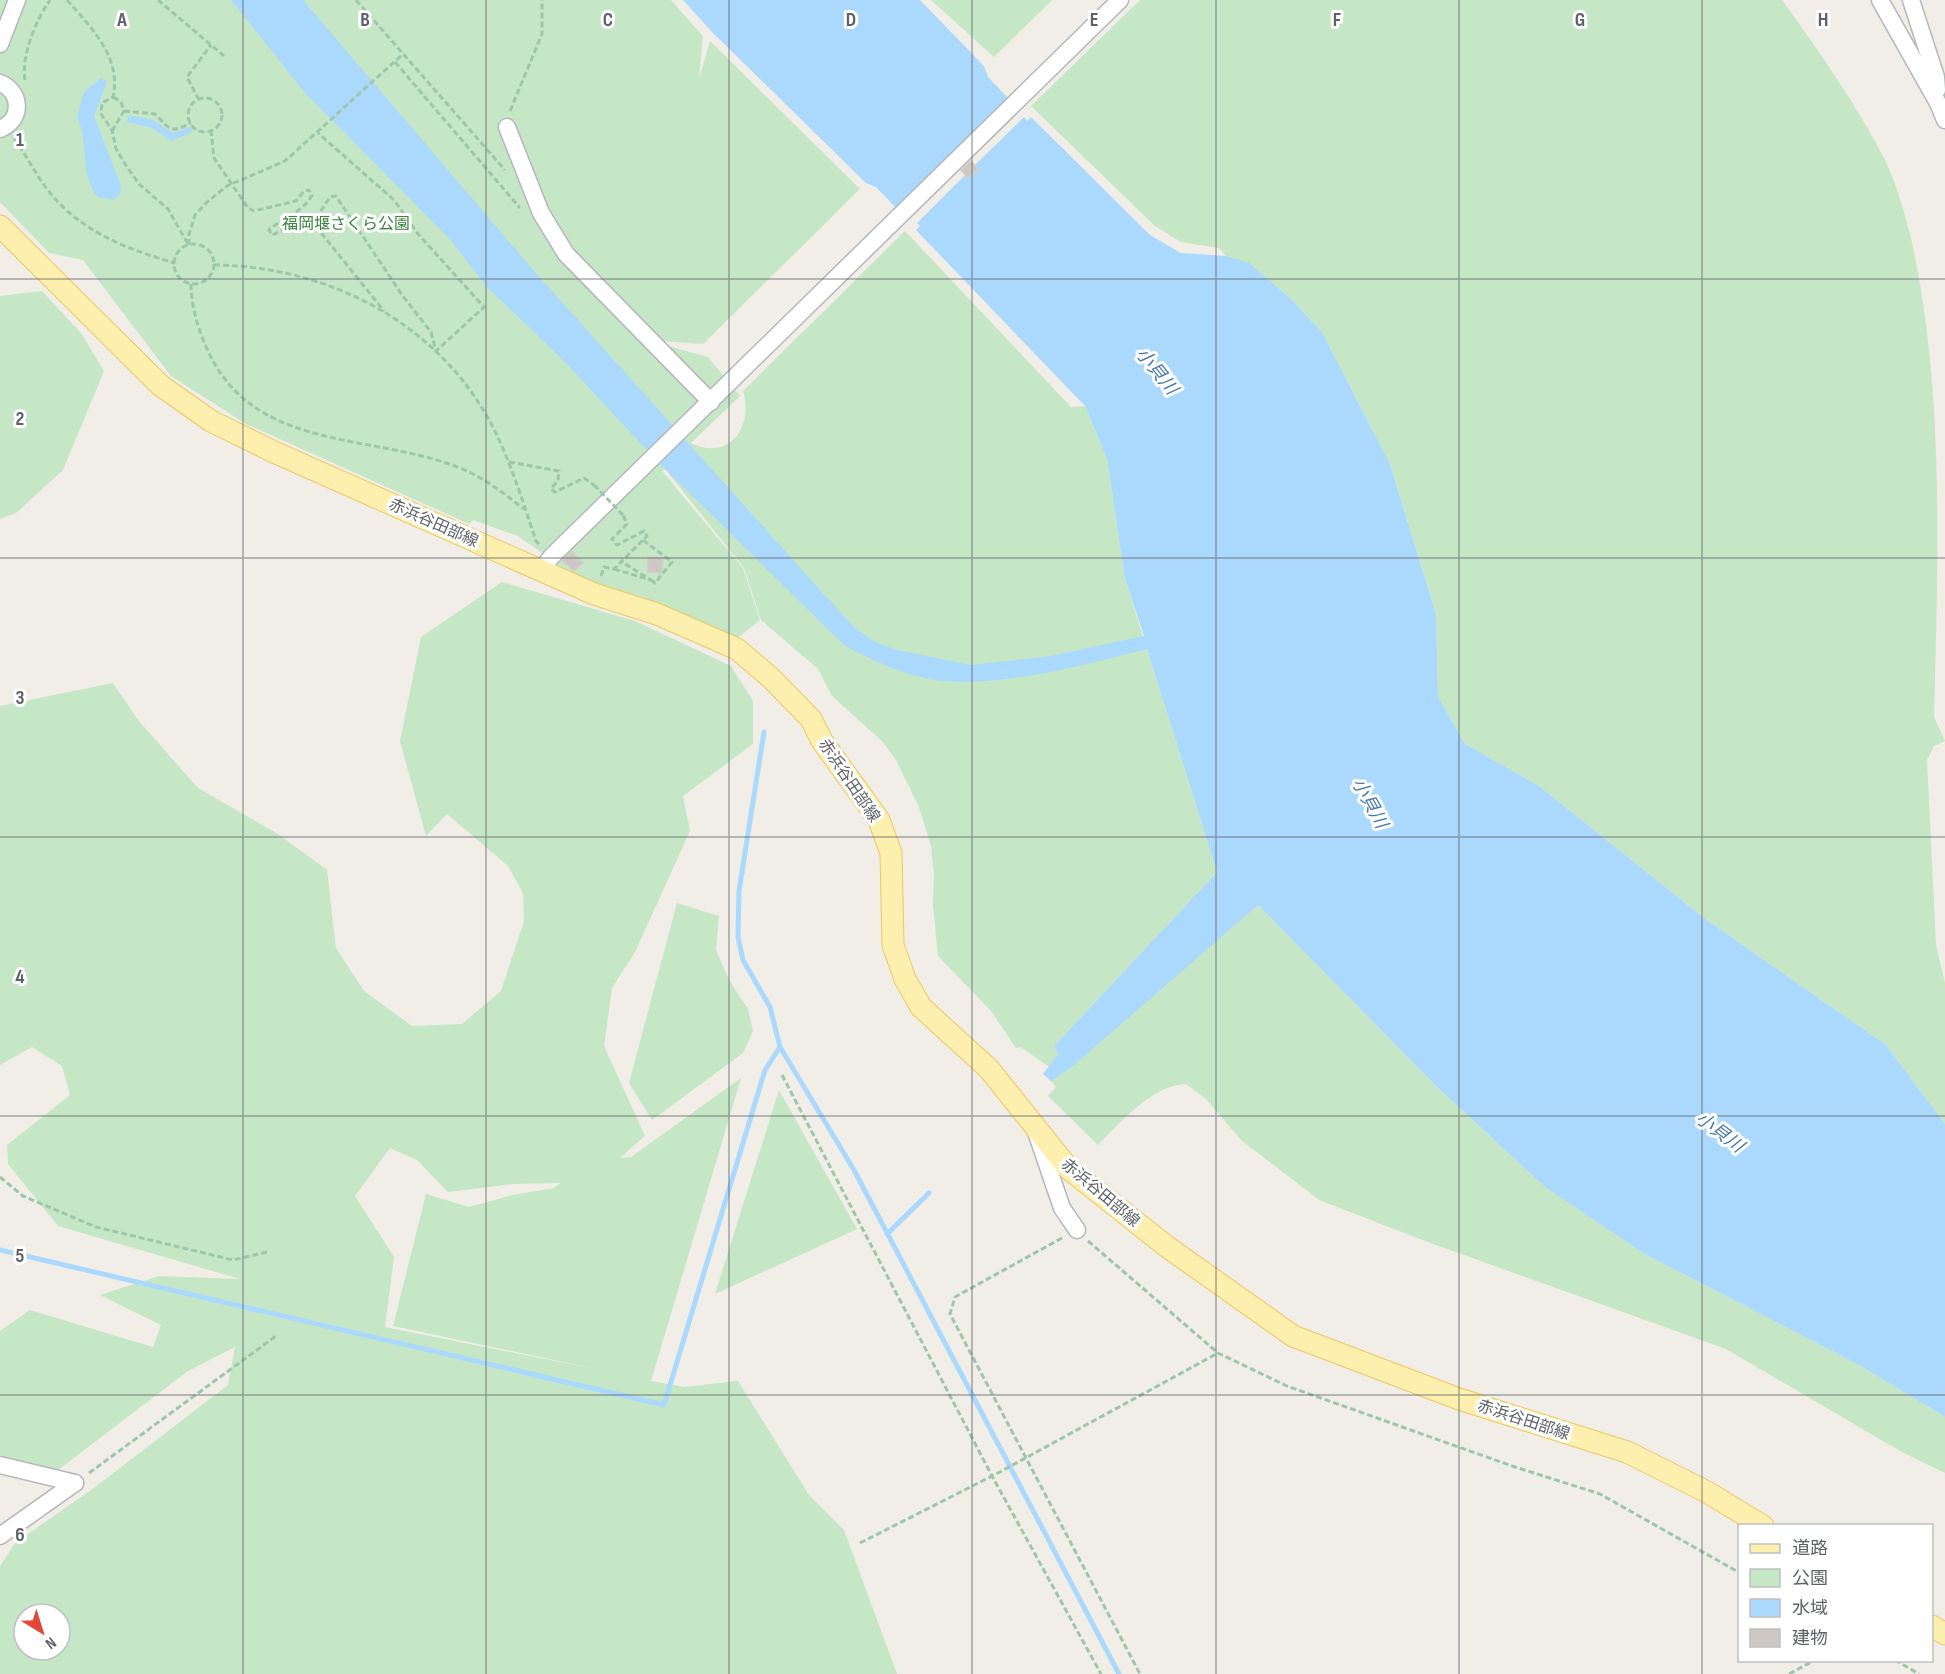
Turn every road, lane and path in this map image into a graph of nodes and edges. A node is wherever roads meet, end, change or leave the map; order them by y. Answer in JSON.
{"nodes":[{"id":1,"x":17,"y":0,"type":"edge"},
{"id":2,"x":50,"y":0,"type":"edge"},
{"id":3,"x":67,"y":0,"type":"edge"},
{"id":4,"x":158,"y":0,"type":"edge"},
{"id":5,"x":356,"y":0,"type":"edge"},
{"id":6,"x":542,"y":0,"type":"edge"},
{"id":7,"x":1120,"y":0,"type":"edge"},
{"id":8,"x":1880,"y":0,"type":"edge"},
{"id":9,"x":1911,"y":0,"type":"edge"},
{"id":10,"x":0,"y":44,"type":"edge"},
{"id":11,"x":211,"y":45,"type":"junction"},
{"id":12,"x":403,"y":54,"type":"junction"},
{"id":13,"x":224,"y":56,"type":"dead end"},
{"id":14,"x":395,"y":62,"type":"junction"},
{"id":15,"x":0,"y":83,"type":"edge"},
{"id":16,"x":27,"y":83,"type":"dead end"},
{"id":17,"x":113,"y":97,"type":"junction"},
{"id":18,"x":199,"y":100,"type":"junction"},
{"id":19,"x":1938,"y":103,"type":"junction"},
{"id":20,"x":124,"y":111,"type":"junction"},
{"id":21,"x":1945,"y":120,"type":"edge"},
{"id":22,"x":191,"y":123,"type":"junction"},
{"id":23,"x":507,"y":128,"type":"joint"},
{"id":24,"x":112,"y":130,"type":"junction"},
{"id":25,"x":211,"y":130,"type":"junction"},
{"id":26,"x":7,"y":132,"type":"edge"},
{"id":27,"x":21,"y":133,"type":"dead end"},
{"id":28,"x":318,"y":133,"type":"junction"},
{"id":29,"x":511,"y":178,"type":"dead end"},
{"id":30,"x":232,"y":184,"type":"junction"},
{"id":31,"x":523,"y":211,"type":"dead end"},
{"id":32,"x":310,"y":219,"type":"junction"},
{"id":33,"x":4,"y":241,"type":"edge"},
{"id":34,"x":189,"y":245,"type":"junction"},
{"id":35,"x":175,"y":262,"type":"junction"},
{"id":36,"x":214,"y":265,"type":"junction"},
{"id":37,"x":191,"y":284,"type":"junction"},
{"id":38,"x":386,"y":313,"type":"junction"},
{"id":39,"x":436,"y":351,"type":"junction"},
{"id":40,"x":706,"y":407,"type":"junction"},
{"id":41,"x":508,"y":462,"type":"junction"},
{"id":42,"x":526,"y":510,"type":"junction"},
{"id":43,"x":643,"y":540,"type":"junction"},
{"id":44,"x":622,"y":561,"type":"junction"},
{"id":45,"x":546,"y":563,"type":"junction"},
{"id":46,"x":614,"y":570,"type":"junction"},
{"id":47,"x":651,"y":580,"type":"junction"},
{"id":48,"x":594,"y":594,"type":"junction"},
{"id":49,"x":782,"y":1076,"type":"dead end"},
{"id":50,"x":1035,"y":1130,"type":"junction"},
{"id":51,"x":0,"y":1177,"type":"edge"},
{"id":52,"x":1077,"y":1230,"type":"junction"},
{"id":53,"x":267,"y":1252,"type":"dead end"},
{"id":54,"x":276,"y":1335,"type":"dead end"},
{"id":55,"x":1218,"y":1353,"type":"junction"},
{"id":56,"x":1026,"y":1458,"type":"junction"},
{"id":57,"x":0,"y":1465,"type":"edge"},
{"id":58,"x":992,"y":1476,"type":"junction"},
{"id":59,"x":75,"y":1483,"type":"junction"},
{"id":60,"x":1760,"y":1524,"type":"edge"},
{"id":61,"x":0,"y":1536,"type":"edge"},
{"id":62,"x":860,"y":1543,"type":"dead end"},
{"id":63,"x":1738,"y":1572,"type":"edge"},
{"id":64,"x":1811,"y":1662,"type":"edge"},
{"id":65,"x":1898,"y":1662,"type":"edge"},
{"id":66,"x":1101,"y":1674,"type":"edge"},
{"id":67,"x":1140,"y":1674,"type":"edge"},
{"id":68,"x":1790,"y":1674,"type":"edge"},
{"id":69,"x":1919,"y":1674,"type":"edge"}],
"edges":[{"from":1,"to":10,"type":"street"},
{"from":2,"to":16,"type":"path"},
{"from":3,"to":17,"type":"path"},
{"from":4,"to":11,"type":"path"},
{"from":5,"to":12,"type":"path"},
{"from":6,"to":23,"type":"path"},
{"from":7,"to":40,"type":"street"},
{"from":8,"to":19,"type":"street"},
{"from":9,"to":19,"type":"street"},
{"from":11,"to":13,"type":"path"},
{"from":11,"to":18,"type":"path"},
{"from":12,"to":14,"type":"path"},
{"from":12,"to":29,"type":"path"},
{"from":14,"to":28,"type":"path"},
{"from":14,"to":31,"type":"path"},
{"from":15,"to":26,"type":"street"},
{"from":17,"to":20,"type":"path"},
{"from":17,"to":24,"type":"path"},
{"from":18,"to":22,"type":"path"},
{"from":18,"to":25,"type":"path"},
{"from":19,"to":21,"type":"street"},
{"from":20,"to":22,"type":"path"},
{"from":20,"to":24,"type":"path"},
{"from":22,"to":25,"type":"path"},
{"from":23,"to":40,"type":"street"},
{"from":24,"to":34,"type":"path"},
{"from":25,"to":30,"type":"path"},
{"from":26,"to":27,"type":"path"},
{"from":26,"to":35,"type":"path"},
{"from":28,"to":30,"type":"path"},
{"from":28,"to":39,"type":"path"},
{"from":30,"to":32,"type":"path"},
{"from":30,"to":34,"type":"path"},
{"from":32,"to":38,"type":"path"},
{"from":32,"to":39,"type":"path"},
{"from":33,"to":45,"type":"main road","name":"赤浜谷田部線"},
{"from":34,"to":35,"type":"path"},
{"from":34,"to":36,"type":"path"},
{"from":35,"to":37,"type":"path"},
{"from":36,"to":37,"type":"path"},
{"from":36,"to":38,"type":"path"},
{"from":37,"to":42,"type":"path"},
{"from":38,"to":39,"type":"path"},
{"from":39,"to":41,"type":"path"},
{"from":40,"to":45,"type":"street"},
{"from":41,"to":42,"type":"path"},
{"from":41,"to":43,"type":"path","bridge":true},
{"from":42,"to":45,"type":"path"},
{"from":43,"to":44,"type":"path"},
{"from":43,"to":47,"type":"path"},
{"from":44,"to":46,"type":"path"},
{"from":44,"to":47,"type":"path"},
{"from":45,"to":48,"type":"main road","name":"赤浜谷田部線"},
{"from":46,"to":47,"type":"path"},
{"from":46,"to":48,"type":"path"},
{"from":48,"to":50,"type":"main road","name":"赤浜谷田部線"},
{"from":49,"to":58,"type":"path"},
{"from":50,"to":52,"type":"street"},
{"from":50,"to":60,"type":"main road","name":"赤浜谷田部線"},
{"from":51,"to":53,"type":"path"},
{"from":52,"to":55,"type":"path"},
{"from":52,"to":56,"type":"path"},
{"from":54,"to":59,"type":"path"},
{"from":55,"to":56,"type":"path"},
{"from":55,"to":63,"type":"path"},
{"from":56,"to":58,"type":"path"},
{"from":56,"to":67,"type":"path"},
{"from":57,"to":59,"type":"street"},
{"from":58,"to":62,"type":"path"},
{"from":58,"to":66,"type":"path"},
{"from":59,"to":61,"type":"street"},
{"from":64,"to":68,"type":"path"},
{"from":65,"to":69,"type":"path"}]}
